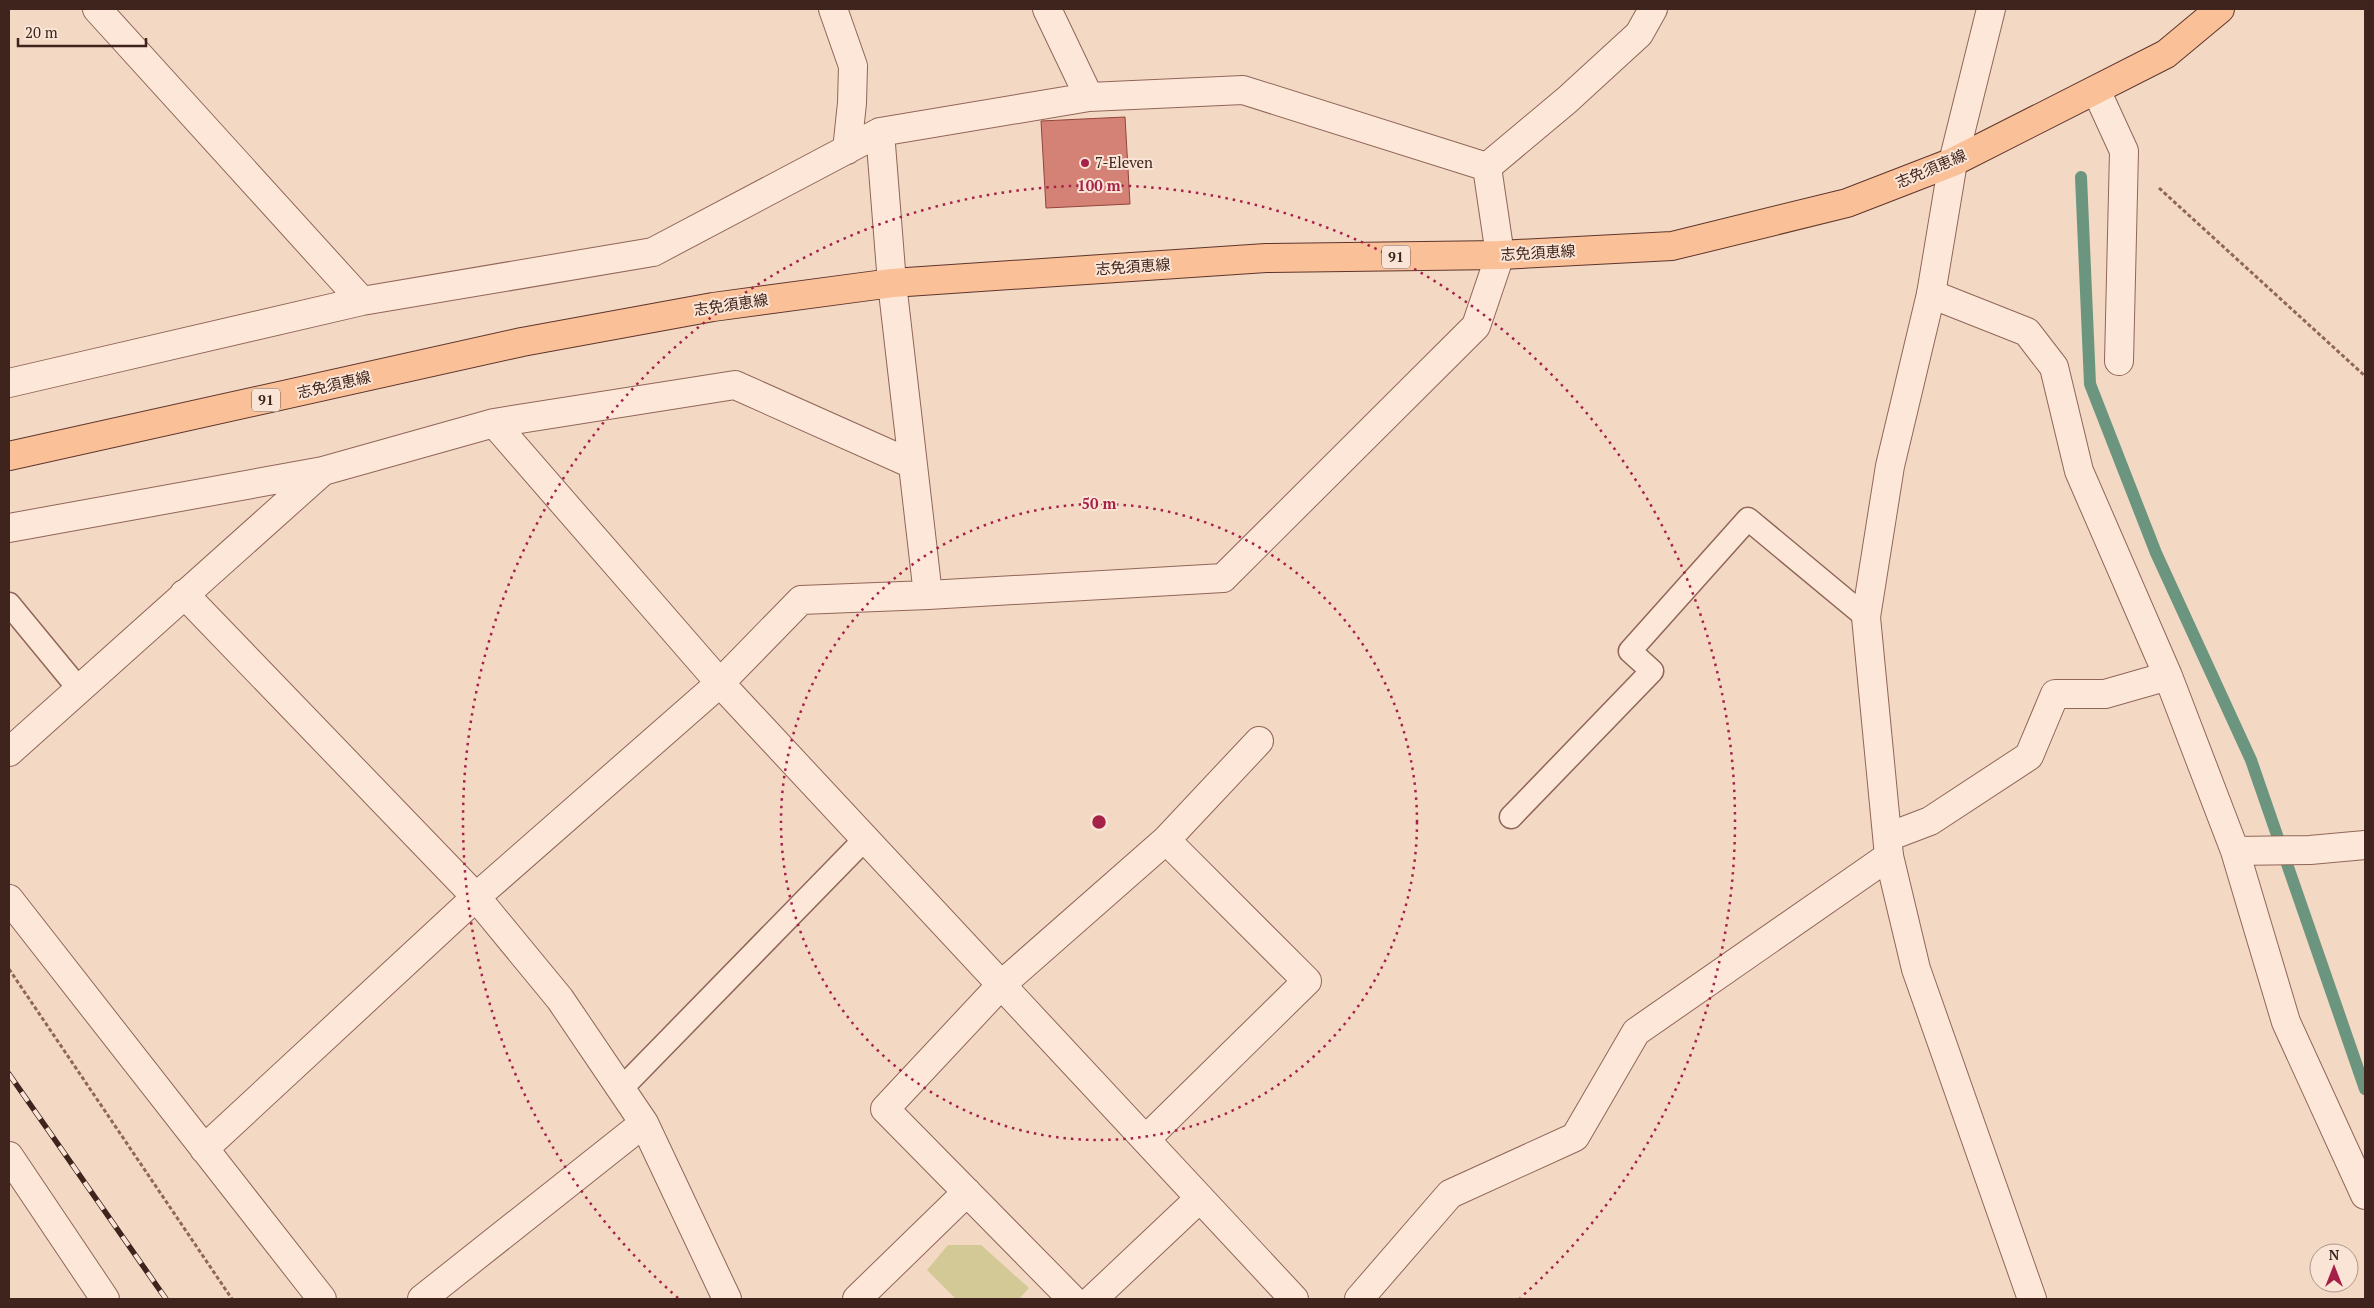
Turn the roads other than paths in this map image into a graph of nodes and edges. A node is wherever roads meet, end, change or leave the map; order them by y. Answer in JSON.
{"nodes":[{"id":1,"x":96,"y":9,"type":"edge"},
{"id":2,"x":834,"y":9,"type":"edge"},
{"id":3,"x":1047,"y":9,"type":"edge"},
{"id":4,"x":1653,"y":9,"type":"edge"},
{"id":5,"x":1991,"y":9,"type":"edge"},
{"id":6,"x":2220,"y":9,"type":"edge"},
{"id":7,"x":2096,"y":90,"type":"junction"},
{"id":8,"x":1090,"y":97,"type":"junction"},
{"id":9,"x":880,"y":132,"type":"junction"},
{"id":10,"x":847,"y":150,"type":"junction"},
{"id":11,"x":1953,"y":162,"type":"junction"},
{"id":12,"x":1487,"y":167,"type":"junction"},
{"id":13,"x":1500,"y":255,"type":"junction"},
{"id":14,"x":892,"y":283,"type":"junction"},
{"id":15,"x":1931,"y":294,"type":"junction"},
{"id":16,"x":362,"y":301,"type":"junction"},
{"id":17,"x":2119,"y":361,"type":"dead end"},
{"id":18,"x":9,"y":383,"type":"edge"},
{"id":19,"x":494,"y":423,"type":"junction"},
{"id":20,"x":9,"y":456,"type":"edge"},
{"id":21,"x":912,"y":464,"type":"junction"},
{"id":22,"x":323,"y":471,"type":"junction"},
{"id":23,"x":9,"y":528,"type":"edge"},
{"id":24,"x":184,"y":594,"type":"junction"},
{"id":25,"x":928,"y":596,"type":"junction"},
{"id":26,"x":9,"y":604,"type":"edge"},
{"id":27,"x":1866,"y":617,"type":"junction"},
{"id":28,"x":2168,"y":676,"type":"junction"},
{"id":29,"x":720,"y":683,"type":"junction"},
{"id":30,"x":79,"y":689,"type":"junction"},
{"id":31,"x":1259,"y":741,"type":"dead end"},
{"id":32,"x":9,"y":752,"type":"edge"},
{"id":33,"x":1511,"y":817,"type":"dead end"},
{"id":34,"x":865,"y":839,"type":"junction"},
{"id":35,"x":1166,"y":840,"type":"junction"},
{"id":36,"x":2365,"y":845,"type":"edge"},
{"id":37,"x":1889,"y":847,"type":"junction"},
{"id":38,"x":2236,"y":851,"type":"junction"},
{"id":39,"x":476,"y":898,"type":"junction"},
{"id":40,"x":9,"y":899,"type":"edge"},
{"id":41,"x":1002,"y":985,"type":"junction"},
{"id":42,"x":621,"y":1089,"type":"junction"},
{"id":43,"x":644,"y":1122,"type":"junction"},
{"id":44,"x":1146,"y":1140,"type":"junction"},
{"id":45,"x":204,"y":1149,"type":"junction"},
{"id":46,"x":9,"y":1156,"type":"edge"},
{"id":47,"x":967,"y":1192,"type":"junction"},
{"id":48,"x":2365,"y":1195,"type":"edge"},
{"id":49,"x":1200,"y":1198,"type":"junction"},
{"id":50,"x":105,"y":1299,"type":"edge"},
{"id":51,"x":322,"y":1299,"type":"edge"},
{"id":52,"x":422,"y":1299,"type":"edge"},
{"id":53,"x":727,"y":1299,"type":"edge"},
{"id":54,"x":857,"y":1299,"type":"edge"},
{"id":55,"x":1072,"y":1299,"type":"edge"},
{"id":56,"x":1093,"y":1299,"type":"edge"},
{"id":57,"x":1294,"y":1299,"type":"edge"},
{"id":58,"x":1359,"y":1299,"type":"edge"},
{"id":59,"x":2032,"y":1299,"type":"edge"}],
"edges":[{"from":1,"to":16,"type":"street"},
{"from":2,"to":10,"type":"street"},
{"from":3,"to":8,"type":"street"},
{"from":4,"to":12,"type":"street"},
{"from":5,"to":11,"type":"street"},
{"from":6,"to":7,"type":"main road","name":"志免須恵線","number":"91"},
{"from":7,"to":11,"type":"main road","name":"志免須恵線","number":"91"},
{"from":7,"to":17,"type":"street"},
{"from":8,"to":9,"type":"street"},
{"from":8,"to":12,"type":"street"},
{"from":9,"to":10,"type":"street"},
{"from":9,"to":14,"type":"street"},
{"from":10,"to":16,"type":"street"},
{"from":11,"to":13,"type":"main road","name":"志免須恵線","number":"91"},
{"from":11,"to":15,"type":"street"},
{"from":12,"to":13,"type":"street"},
{"from":13,"to":14,"type":"main road","name":"志免須恵線","number":"91"},
{"from":13,"to":25,"type":"street"},
{"from":14,"to":20,"type":"main road","name":"志免須恵線","number":"91"},
{"from":14,"to":21,"type":"street"},
{"from":15,"to":27,"type":"street"},
{"from":15,"to":28,"type":"street"},
{"from":16,"to":18,"type":"street"},
{"from":19,"to":21,"type":"street"},
{"from":19,"to":22,"type":"street"},
{"from":19,"to":29,"type":"street"},
{"from":21,"to":25,"type":"street"},
{"from":22,"to":23,"type":"street"},
{"from":22,"to":24,"type":"street"},
{"from":24,"to":30,"type":"street"},
{"from":24,"to":39,"type":"street"},
{"from":25,"to":29,"type":"street"},
{"from":26,"to":30,"type":"lane"},
{"from":27,"to":33,"type":"lane"},
{"from":27,"to":37,"type":"street"},
{"from":28,"to":37,"type":"street"},
{"from":28,"to":38,"type":"street"},
{"from":29,"to":34,"type":"street"},
{"from":29,"to":39,"type":"street"},
{"from":30,"to":32,"type":"street"},
{"from":31,"to":35,"type":"street"},
{"from":34,"to":41,"type":"street"},
{"from":34,"to":42,"type":"lane"},
{"from":35,"to":41,"type":"street"},
{"from":35,"to":44,"type":"street"},
{"from":36,"to":38,"type":"street"},
{"from":37,"to":58,"type":"street"},
{"from":37,"to":59,"type":"street"},
{"from":38,"to":48,"type":"street"},
{"from":39,"to":42,"type":"street"},
{"from":39,"to":45,"type":"street"},
{"from":40,"to":45,"type":"street"},
{"from":41,"to":44,"type":"street"},
{"from":41,"to":47,"type":"street"},
{"from":42,"to":43,"type":"street"},
{"from":43,"to":52,"type":"street"},
{"from":43,"to":53,"type":"street"},
{"from":44,"to":49,"type":"street"},
{"from":45,"to":51,"type":"street"},
{"from":46,"to":50,"type":"street"},
{"from":47,"to":54,"type":"street"},
{"from":47,"to":55,"type":"street"},
{"from":49,"to":56,"type":"street"},
{"from":49,"to":57,"type":"street"}]}
